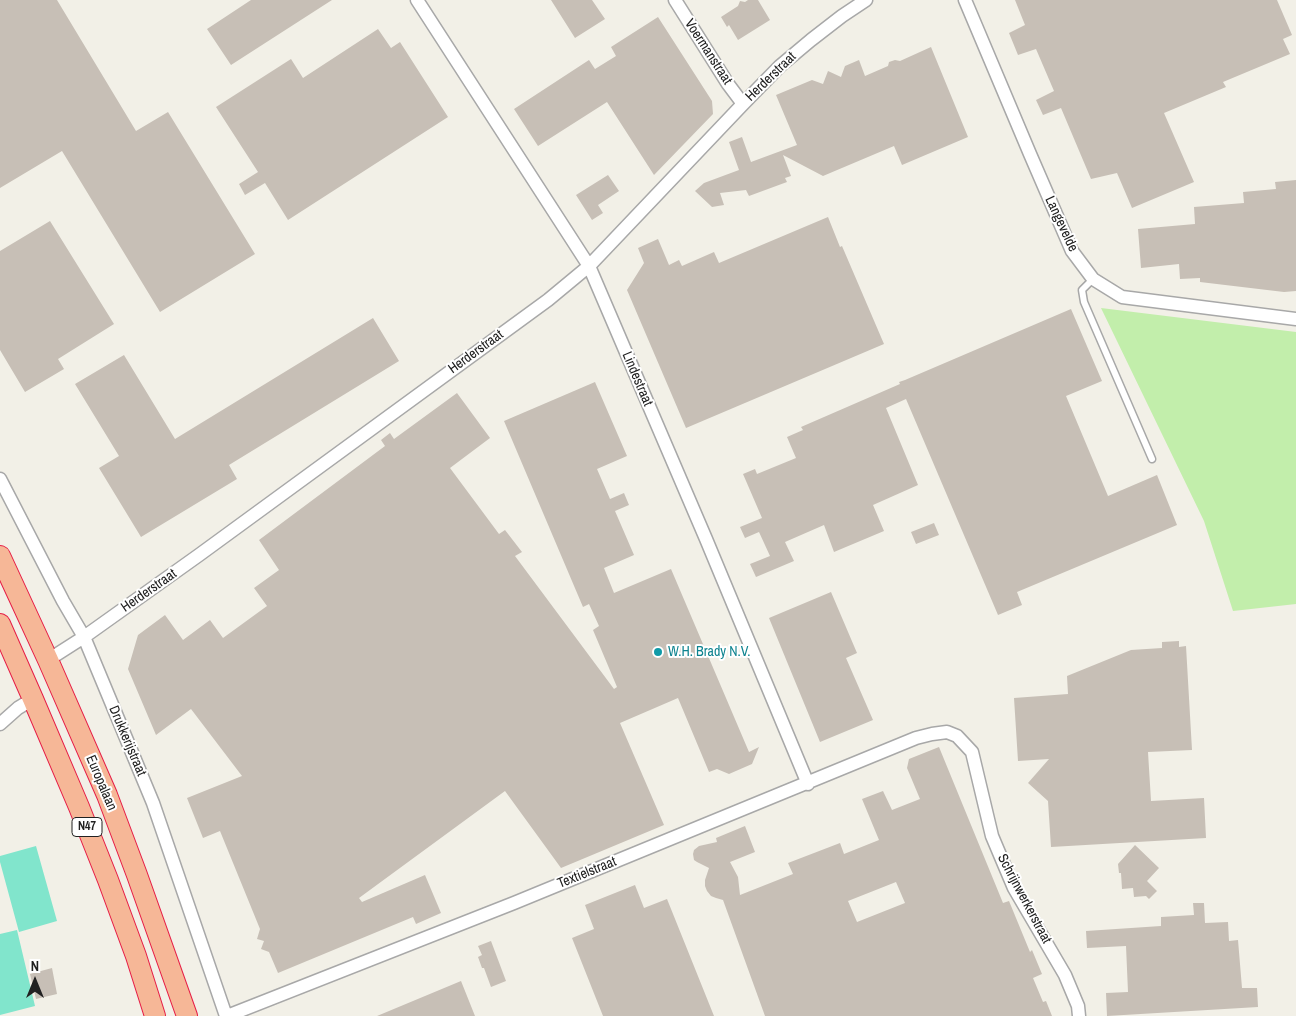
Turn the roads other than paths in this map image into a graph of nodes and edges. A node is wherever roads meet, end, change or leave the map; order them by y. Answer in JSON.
{"nodes":[{"id":1,"x":417,"y":0,"type":"edge"},
{"id":2,"x":675,"y":0,"type":"edge"},
{"id":3,"x":866,"y":0,"type":"edge"},
{"id":4,"x":965,"y":0,"type":"edge"},
{"id":5,"x":743,"y":104,"type":"junction"},
{"id":6,"x":589,"y":266,"type":"junction"},
{"id":7,"x":1092,"y":279,"type":"junction"},
{"id":8,"x":1296,"y":319,"type":"edge"},
{"id":9,"x":1152,"y":459,"type":"dead end"},
{"id":10,"x":0,"y":479,"type":"edge"},
{"id":11,"x":0,"y":556,"type":"edge"},
{"id":12,"x":0,"y":624,"type":"edge"},
{"id":13,"x":84,"y":637,"type":"junction"},
{"id":14,"x":48,"y":660,"type":"junction"},
{"id":15,"x":33,"y":698,"type":"junction"},
{"id":16,"x":2,"y":718,"type":"edge"},
{"id":17,"x":947,"y":732,"type":"joint"},
{"id":18,"x":808,"y":784,"type":"junction"},
{"id":19,"x":156,"y":1016,"type":"edge"},
{"id":20,"x":187,"y":1016,"type":"edge"},
{"id":21,"x":226,"y":1016,"type":"edge"},
{"id":22,"x":1079,"y":1016,"type":"edge"}],
"edges":[{"from":1,"to":6,"type":"street","name":"Lindestraat"},
{"from":2,"to":5,"type":"street","name":"Voermanstraat"},
{"from":3,"to":5,"type":"street","name":"Herderstraat"},
{"from":4,"to":7,"type":"street","name":"Langevelde"},
{"from":5,"to":6,"type":"street","name":"Herderstraat"},
{"from":6,"to":13,"type":"street","name":"Herderstraat"},
{"from":6,"to":18,"type":"street","name":"Lindestraat"},
{"from":7,"to":8,"type":"street","name":"Langevelde"},
{"from":7,"to":9,"type":"lane"},
{"from":10,"to":13,"type":"street","name":"Drukkerijstraat"},
{"from":11,"to":14,"type":"highway","name":"Europalaan","number":"N47"},
{"from":12,"to":15,"type":"highway","number":"N47"},
{"from":13,"to":14,"type":"street","name":"Herderstraat"},
{"from":13,"to":21,"type":"street","name":"Drukkerijstraat"},
{"from":14,"to":20,"type":"highway","name":"Europalaan","number":"N47"},
{"from":15,"to":16,"type":"street"},
{"from":15,"to":19,"type":"highway","number":"N47"},
{"from":17,"to":18,"type":"street","name":"Textielstraat"},
{"from":17,"to":22,"type":"street","name":"Schrijnwerkerstraat"},
{"from":18,"to":21,"type":"street","name":"Textielstraat"}]}
